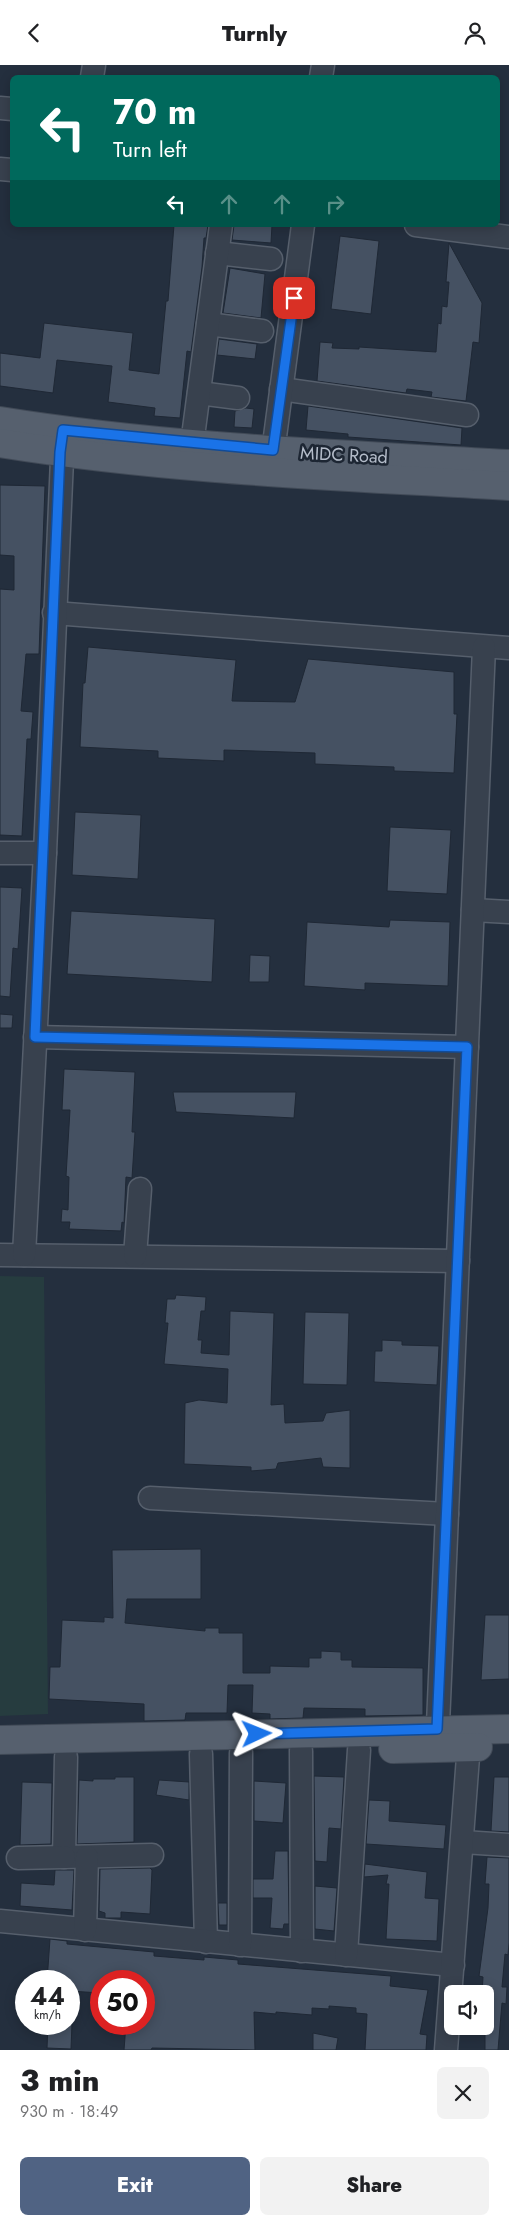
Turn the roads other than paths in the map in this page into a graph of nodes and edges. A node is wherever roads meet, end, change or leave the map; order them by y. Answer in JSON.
{"nodes":[{"id":1,"x":221,"y":227,"type":"edge"},
{"id":2,"x":303,"y":227,"type":"edge"},
{"id":3,"x":432,"y":227,"type":"edge"},
{"id":4,"x":509,"y":237,"type":"edge"},
{"id":5,"x":217,"y":253,"type":"junction"},
{"id":6,"x":271,"y":259,"type":"dead end"},
{"id":7,"x":208,"y":324,"type":"junction"},
{"id":8,"x":262,"y":331,"type":"dead end"},
{"id":9,"x":281,"y":389,"type":"junction"},
{"id":10,"x":199,"y":393,"type":"junction"},
{"id":11,"x":238,"y":398,"type":"dead end"},
{"id":12,"x":467,"y":415,"type":"dead end"},
{"id":13,"x":0,"y":421,"type":"edge"},
{"id":14,"x":62,"y":441,"type":"junction"},
{"id":15,"x":0,"y":443,"type":"edge"},
{"id":16,"x":192,"y":444,"type":"junction"},
{"id":17,"x":272,"y":461,"type":"junction"},
{"id":18,"x":509,"y":464,"type":"edge"},
{"id":19,"x":509,"y":486,"type":"edge"},
{"id":20,"x":54,"y":613,"type":"junction"},
{"id":21,"x":484,"y":647,"type":"junction"},
{"id":22,"x":509,"y":648,"type":"edge"},
{"id":23,"x":0,"y":853,"type":"edge"},
{"id":24,"x":45,"y":853,"type":"junction"},
{"id":25,"x":473,"y":910,"type":"junction"},
{"id":26,"x":509,"y":912,"type":"edge"},
{"id":27,"x":35,"y":1037,"type":"junction"},
{"id":28,"x":467,"y":1047,"type":"junction"},
{"id":29,"x":140,"y":1189,"type":"dead end"},
{"id":30,"x":0,"y":1255,"type":"edge"},
{"id":31,"x":24,"y":1255,"type":"junction"},
{"id":32,"x":135,"y":1256,"type":"junction"},
{"id":33,"x":458,"y":1261,"type":"junction"},
{"id":34,"x":150,"y":1498,"type":"dead end"},
{"id":35,"x":447,"y":1514,"type":"junction"},
{"id":36,"x":509,"y":1729,"type":"edge"},
{"id":37,"x":437,"y":1738,"type":"junction"},
{"id":38,"x":470,"y":1738,"type":"junction"},
{"id":39,"x":0,"y":1740,"type":"edge"},
{"id":40,"x":509,"y":1748,"type":"edge"},
{"id":41,"x":359,"y":1750,"type":"junction"},
{"id":42,"x":301,"y":1751,"type":"junction"},
{"id":43,"x":241,"y":1753,"type":"junction"},
{"id":44,"x":202,"y":1754,"type":"junction"},
{"id":45,"x":66,"y":1757,"type":"junction"},
{"id":46,"x":0,"y":1758,"type":"edge"},
{"id":47,"x":463,"y":1842,"type":"junction"},
{"id":48,"x":509,"y":1845,"type":"edge"},
{"id":49,"x":152,"y":1855,"type":"dead end"},
{"id":50,"x":64,"y":1857,"type":"junction"},
{"id":51,"x":87,"y":1857,"type":"junction"},
{"id":52,"x":18,"y":1859,"type":"dead end"},
{"id":53,"x":0,"y":1921,"type":"edge"},
{"id":54,"x":85,"y":1930,"type":"junction"},
{"id":55,"x":206,"y":1942,"type":"junction"},
{"id":56,"x":240,"y":1945,"type":"junction"},
{"id":57,"x":302,"y":1951,"type":"junction"},
{"id":58,"x":346,"y":1955,"type":"junction"},
{"id":59,"x":453,"y":1965,"type":"junction"},
{"id":60,"x":446,"y":2050,"type":"edge"}],
"edges":[{"from":1,"to":5,"type":"street"},
{"from":2,"to":9,"type":"street"},
{"from":3,"to":4,"type":"street"},
{"from":5,"to":6,"type":"street"},
{"from":5,"to":7,"type":"street"},
{"from":7,"to":8,"type":"street"},
{"from":7,"to":10,"type":"street"},
{"from":9,"to":12,"type":"street"},
{"from":9,"to":17,"type":"street"},
{"from":10,"to":11,"type":"street"},
{"from":10,"to":16,"type":"street"},
{"from":13,"to":14,"type":"main road","name":"MIDC Road"},
{"from":14,"to":15,"type":"main road","name":"MIDC Road"},
{"from":14,"to":16,"type":"main road","name":"MIDC Road"},
{"from":14,"to":17,"type":"main road","name":"MIDC Road"},
{"from":14,"to":20,"type":"street"},
{"from":16,"to":17,"type":"main road","name":"MIDC Road"},
{"from":17,"to":18,"type":"main road","name":"MIDC Road"},
{"from":17,"to":19,"type":"main road","name":"MIDC Road"},
{"from":20,"to":21,"type":"street"},
{"from":20,"to":24,"type":"street"},
{"from":21,"to":22,"type":"street"},
{"from":21,"to":25,"type":"street"},
{"from":23,"to":24,"type":"street"},
{"from":24,"to":27,"type":"street"},
{"from":25,"to":26,"type":"street"},
{"from":25,"to":28,"type":"street"},
{"from":27,"to":28,"type":"street"},
{"from":27,"to":31,"type":"street"},
{"from":28,"to":33,"type":"street"},
{"from":29,"to":32,"type":"street"},
{"from":30,"to":31,"type":"street"},
{"from":31,"to":32,"type":"street"},
{"from":32,"to":33,"type":"street"},
{"from":33,"to":35,"type":"street"},
{"from":34,"to":35,"type":"street"},
{"from":35,"to":37,"type":"street"},
{"from":36,"to":38,"type":"main road"},
{"from":37,"to":38,"type":"main road"},
{"from":37,"to":39,"type":"main road"},
{"from":37,"to":41,"type":"main road"},
{"from":38,"to":40,"type":"main road"},
{"from":38,"to":47,"type":"street"},
{"from":41,"to":42,"type":"main road"},
{"from":41,"to":58,"type":"street"},
{"from":42,"to":43,"type":"main road"},
{"from":42,"to":57,"type":"street"},
{"from":43,"to":44,"type":"main road"},
{"from":43,"to":56,"type":"street"},
{"from":44,"to":45,"type":"main road"},
{"from":44,"to":55,"type":"street"},
{"from":45,"to":46,"type":"main road"},
{"from":45,"to":50,"type":"street"},
{"from":47,"to":48,"type":"street"},
{"from":47,"to":59,"type":"street"},
{"from":49,"to":51,"type":"street"},
{"from":50,"to":51,"type":"street"},
{"from":50,"to":52,"type":"street"},
{"from":51,"to":54,"type":"street"},
{"from":53,"to":54,"type":"street"},
{"from":54,"to":55,"type":"street"},
{"from":55,"to":56,"type":"street"},
{"from":56,"to":57,"type":"street"},
{"from":57,"to":58,"type":"street"},
{"from":58,"to":59,"type":"street"},
{"from":59,"to":60,"type":"street"}]}
